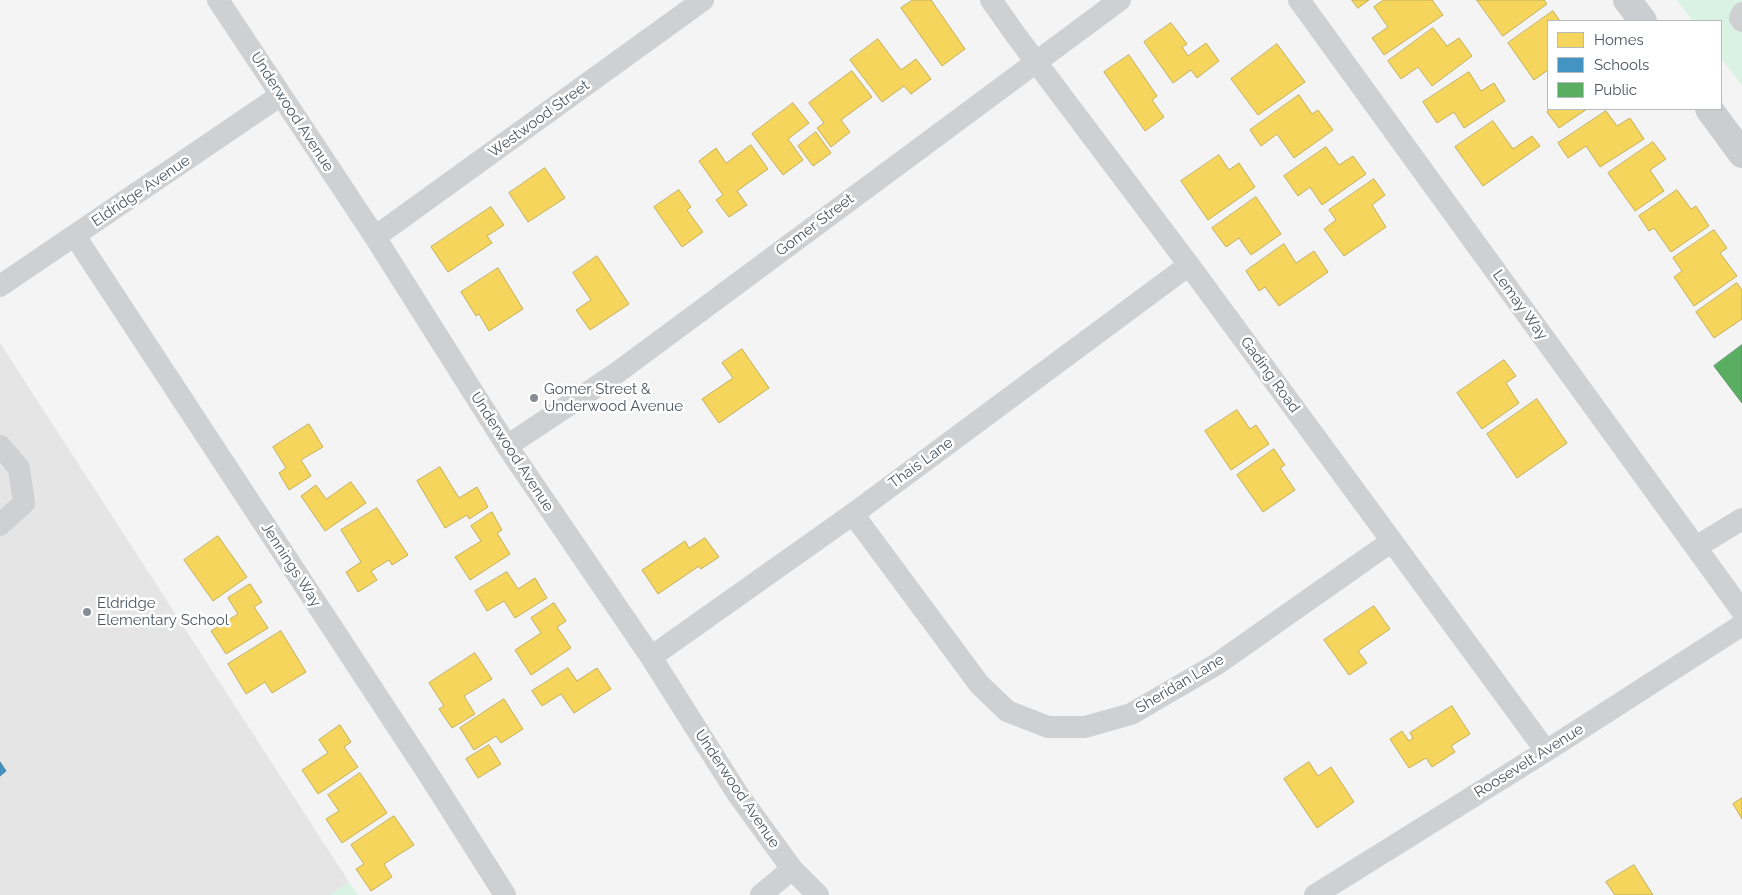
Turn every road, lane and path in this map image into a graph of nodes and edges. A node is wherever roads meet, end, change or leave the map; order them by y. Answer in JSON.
{"nodes":[{"id":1,"x":218,"y":0,"type":"edge"},
{"id":2,"x":703,"y":0,"type":"edge"},
{"id":3,"x":991,"y":0,"type":"edge"},
{"id":4,"x":1120,"y":0,"type":"edge"},
{"id":5,"x":1298,"y":0,"type":"edge"},
{"id":6,"x":1627,"y":0,"type":"edge"},
{"id":7,"x":1642,"y":20,"type":"edge"},
{"id":8,"x":1036,"y":62,"type":"junction"},
{"id":9,"x":281,"y":95,"type":"junction"},
{"id":10,"x":1709,"y":110,"type":"edge"},
{"id":11,"x":1740,"y":147,"type":"edge"},
{"id":12,"x":75,"y":236,"type":"junction"},
{"id":13,"x":375,"y":238,"type":"junction"},
{"id":14,"x":1189,"y":265,"type":"junction"},
{"id":15,"x":0,"y":286,"type":"edge"},
{"id":16,"x":0,"y":446,"type":"edge"},
{"id":17,"x":507,"y":446,"type":"junction"},
{"id":18,"x":853,"y":514,"type":"junction"},
{"id":19,"x":1742,"y":519,"type":"edge"},
{"id":20,"x":0,"y":526,"type":"edge"},
{"id":21,"x":1392,"y":541,"type":"junction"},
{"id":22,"x":1696,"y":547,"type":"junction"},
{"id":23,"x":1742,"y":610,"type":"edge"},
{"id":24,"x":1742,"y":626,"type":"edge"},
{"id":25,"x":651,"y":657,"type":"junction"},
{"id":26,"x":1546,"y":751,"type":"junction"},
{"id":27,"x":792,"y":869,"type":"junction"},
{"id":28,"x":505,"y":895,"type":"edge"},
{"id":29,"x":761,"y":895,"type":"edge"},
{"id":30,"x":818,"y":895,"type":"edge"},
{"id":31,"x":1315,"y":895,"type":"edge"}],
"edges":[{"from":1,"to":9,"type":"street","name":"Underwood Avenue"},
{"from":2,"to":13,"type":"street","name":"Westwood Street"},
{"from":3,"to":8,"type":"street","name":"Gading Road"},
{"from":4,"to":8,"type":"street","name":"Gomer Street"},
{"from":5,"to":22,"type":"street","name":"Lemay Way"},
{"from":6,"to":7,"type":"main road"},
{"from":8,"to":14,"type":"street","name":"Gading Road"},
{"from":8,"to":17,"type":"street","name":"Gomer Street"},
{"from":9,"to":12,"type":"street","name":"Eldridge Avenue"},
{"from":9,"to":13,"type":"street","name":"Underwood Avenue"},
{"from":10,"to":11,"type":"main road"},
{"from":12,"to":15,"type":"street","name":"Eldridge Avenue"},
{"from":12,"to":28,"type":"street","name":"Jennings Way"},
{"from":13,"to":17,"type":"street","name":"Underwood Avenue"},
{"from":14,"to":18,"type":"street","name":"Thais Lane"},
{"from":14,"to":21,"type":"street","name":"Gading Road"},
{"from":16,"to":20,"type":"street"},
{"from":17,"to":25,"type":"street","name":"Underwood Avenue"},
{"from":18,"to":21,"type":"street","name":"Sheridan Lane"},
{"from":18,"to":25,"type":"street","name":"Thais Lane"},
{"from":19,"to":22,"type":"street"},
{"from":21,"to":26,"type":"street","name":"Gading Road"},
{"from":22,"to":23,"type":"street","name":"Lemay Way"},
{"from":24,"to":26,"type":"street","name":"Roosevelt Avenue"},
{"from":25,"to":27,"type":"street","name":"Underwood Avenue"},
{"from":26,"to":31,"type":"street","name":"Roosevelt Avenue"},
{"from":27,"to":29,"type":"street"},
{"from":27,"to":30,"type":"street","name":"Underwood Avenue"}]}
